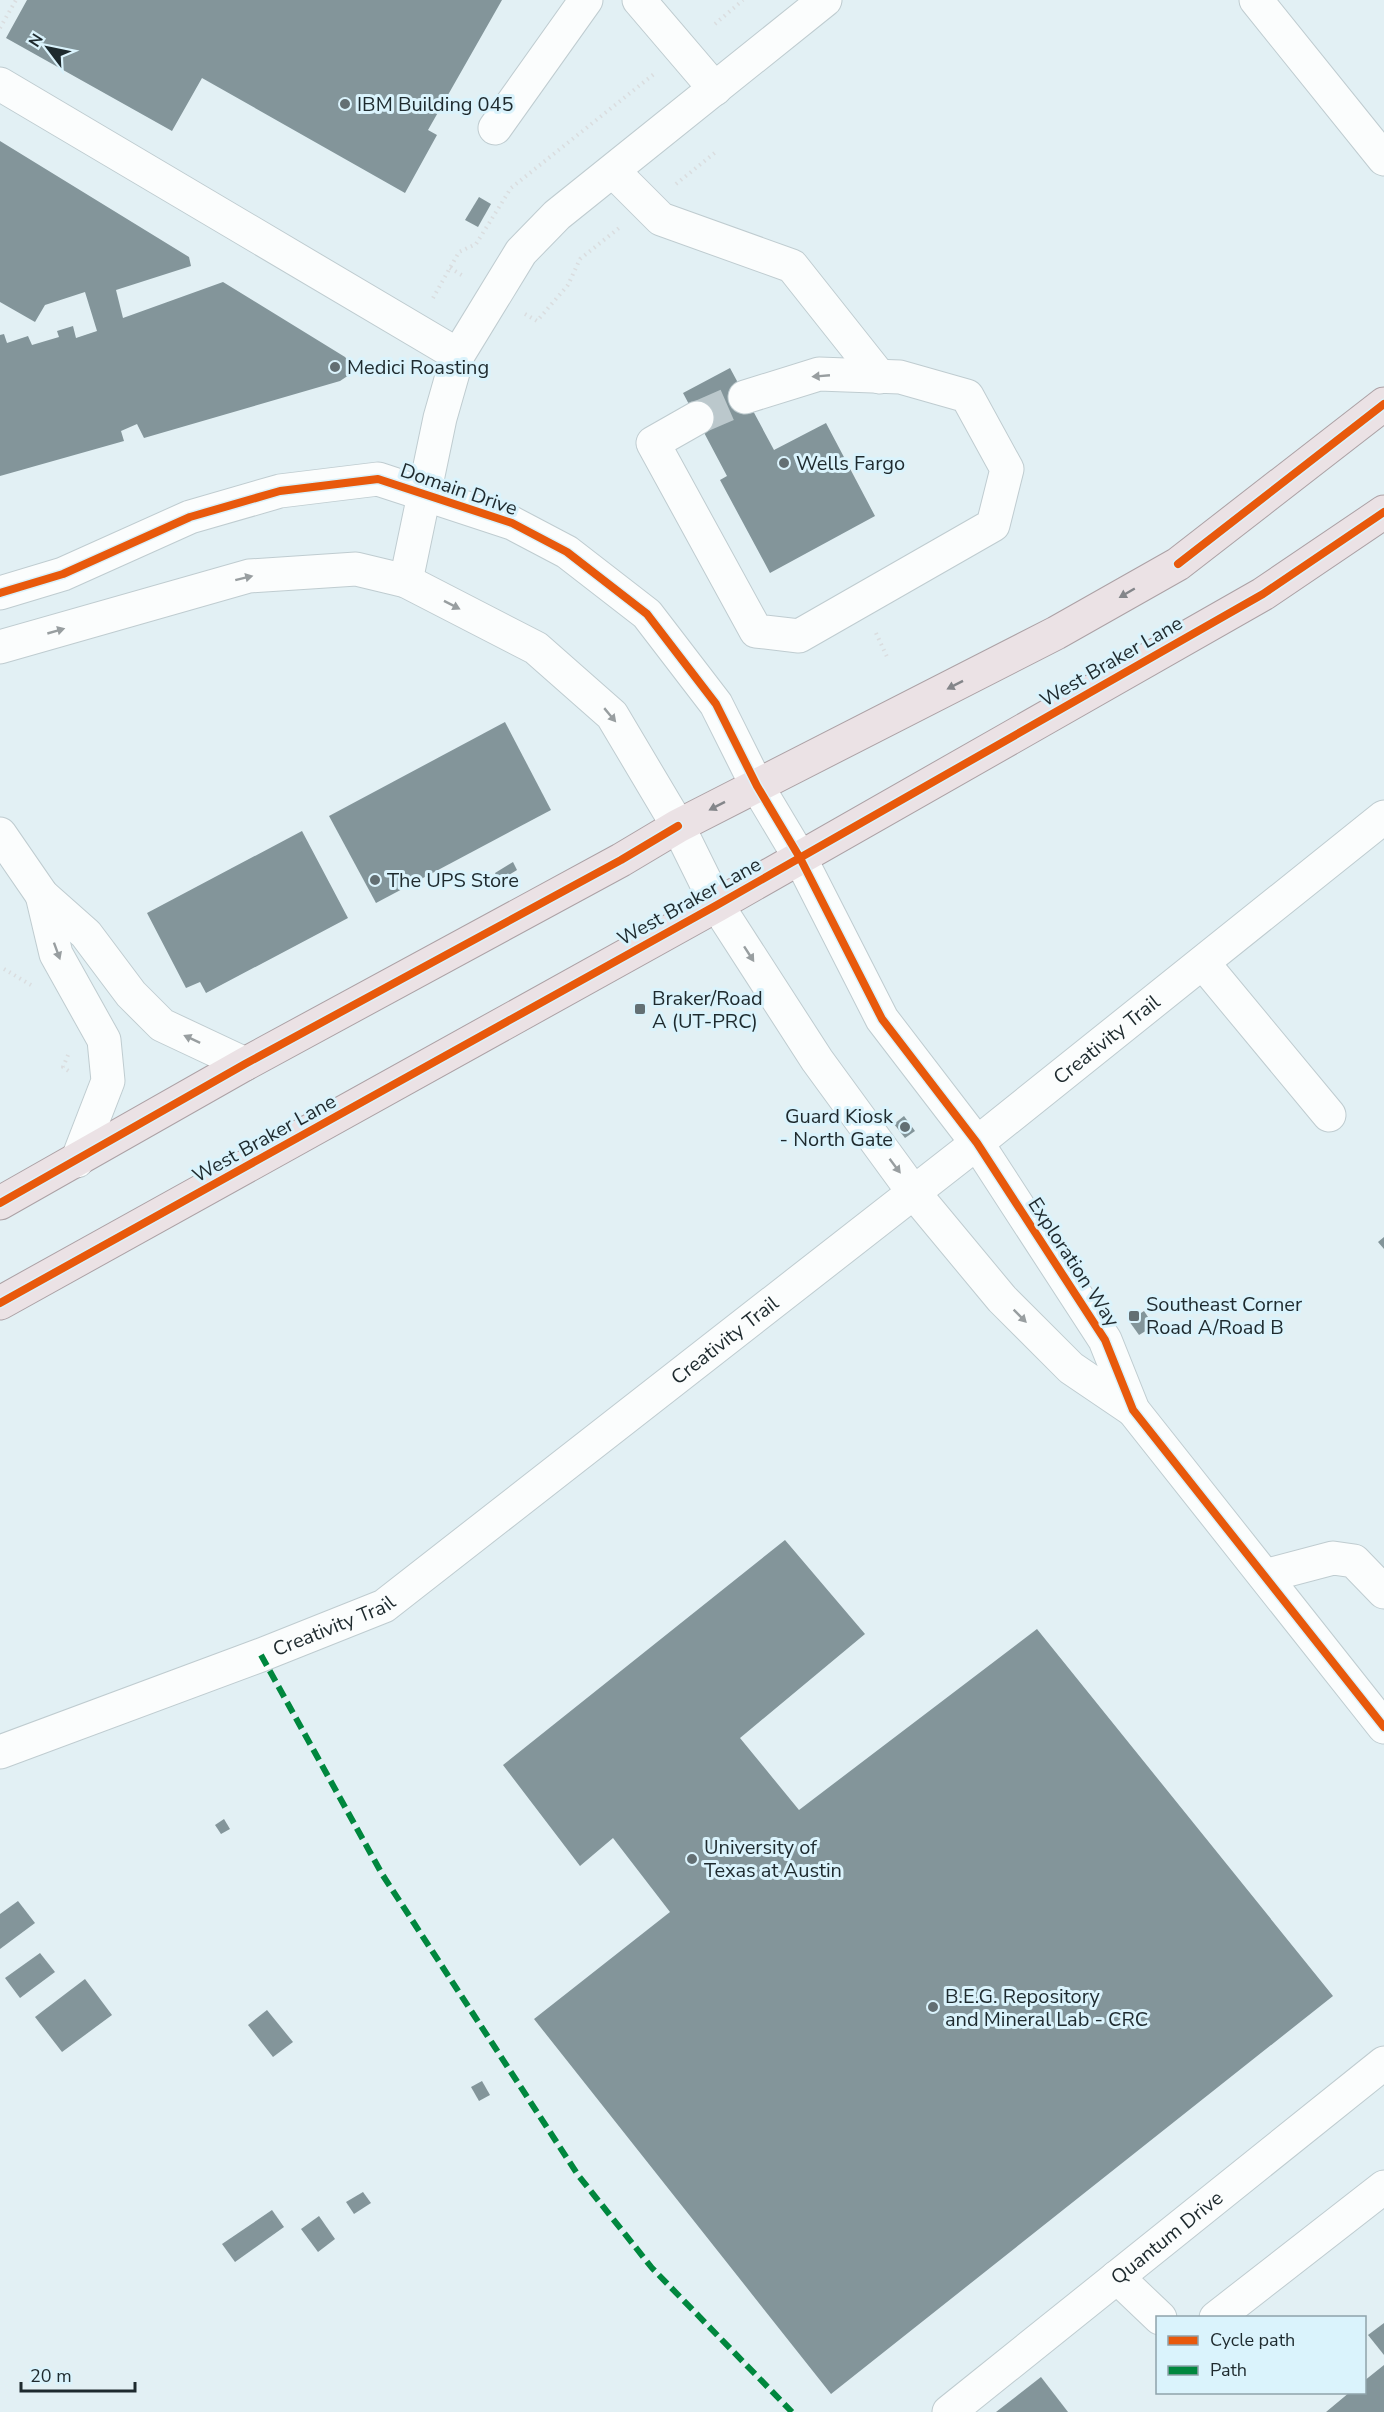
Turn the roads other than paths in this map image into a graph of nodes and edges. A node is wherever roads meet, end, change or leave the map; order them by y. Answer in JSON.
{"nodes":[{"id":1,"x":586,"y":0,"type":"edge"},
{"id":2,"x":639,"y":0,"type":"edge"},
{"id":3,"x":825,"y":0,"type":"edge"},
{"id":4,"x":1256,"y":0,"type":"edge"},
{"id":5,"x":0,"y":84,"type":"edge"},
{"id":6,"x":715,"y":89,"type":"junction"},
{"id":7,"x":495,"y":128,"type":"dead end"},
{"id":8,"x":1384,"y":159,"type":"edge"},
{"id":9,"x":612,"y":171,"type":"junction"},
{"id":10,"x":458,"y":355,"type":"junction"},
{"id":11,"x":880,"y":377,"type":"junction"},
{"id":12,"x":745,"y":397,"type":"tunnel mouth"},
{"id":13,"x":1384,"y":404,"type":"edge"},
{"id":14,"x":697,"y":418,"type":"tunnel mouth"},
{"id":15,"x":424,"y":494,"type":"junction"},
{"id":16,"x":1384,"y":512,"type":"edge"},
{"id":17,"x":406,"y":581,"type":"junction"},
{"id":18,"x":0,"y":593,"type":"edge"},
{"id":19,"x":0,"y":647,"type":"edge"},
{"id":20,"x":757,"y":786,"type":"junction"},
{"id":21,"x":1384,"y":817,"type":"edge"},
{"id":22,"x":678,"y":826,"type":"junction"},
{"id":23,"x":0,"y":834,"type":"edge"},
{"id":24,"x":800,"y":858,"type":"junction"},
{"id":25,"x":42,"y":895,"type":"junction"},
{"id":26,"x":717,"y":905,"type":"junction"},
{"id":27,"x":1203,"y":963,"type":"junction"},
{"id":28,"x":245,"y":1064,"type":"junction"},
{"id":29,"x":1329,"y":1115,"type":"dead end"},
{"id":30,"x":977,"y":1143,"type":"junction"},
{"id":31,"x":77,"y":1161,"type":"junction"},
{"id":32,"x":914,"y":1193,"type":"junction"},
{"id":33,"x":0,"y":1203,"type":"edge"},
{"id":34,"x":0,"y":1303,"type":"edge"},
{"id":35,"x":1133,"y":1410,"type":"junction"},
{"id":36,"x":1264,"y":1576,"type":"junction"},
{"id":37,"x":1384,"y":1592,"type":"edge"},
{"id":38,"x":1384,"y":1727,"type":"edge"},
{"id":39,"x":0,"y":1752,"type":"edge"},
{"id":40,"x":1384,"y":2063,"type":"edge"},
{"id":41,"x":1384,"y":2187,"type":"edge"},
{"id":42,"x":1117,"y":2277,"type":"junction"},
{"id":43,"x":1158,"y":2316,"type":"edge"},
{"id":44,"x":1219,"y":2316,"type":"edge"},
{"id":45,"x":949,"y":2412,"type":"edge"}],
"edges":[{"from":1,"to":7,"type":"street"},
{"from":2,"to":6,"type":"street"},
{"from":3,"to":6,"type":"street"},
{"from":4,"to":8,"type":"street"},
{"from":5,"to":10,"type":"street"},
{"from":6,"to":9,"type":"street"},
{"from":9,"to":10,"type":"street"},
{"from":9,"to":11,"type":"street"},
{"from":10,"to":15,"type":"street"},
{"from":11,"to":12,"type":"street","one_way":true},
{"from":11,"to":14,"type":"street"},
{"from":13,"to":20,"type":"main road","one_way":true},
{"from":15,"to":17,"type":"street"},
{"from":15,"to":18,"type":"street","name":"Domain Drive"},
{"from":15,"to":20,"type":"street","name":"Domain Drive"},
{"from":16,"to":24,"type":"main road","name":"West Braker Lane"},
{"from":19,"to":17,"type":"street","one_way":true},
{"from":17,"to":22,"type":"street","one_way":true},
{"from":20,"to":22,"type":"main road","one_way":true},
{"from":20,"to":24,"type":"street","name":"Domain Drive"},
{"from":21,"to":27,"type":"street","name":"Creativity Trail"},
{"from":22,"to":26,"type":"street"},
{"from":22,"to":28,"type":"main road"},
{"from":23,"to":25,"type":"street"},
{"from":24,"to":26,"type":"main road","name":"West Braker Lane"},
{"from":24,"to":30,"type":"street","name":"Exploration Way"},
{"from":28,"to":25,"type":"street","one_way":true},
{"from":25,"to":31,"type":"street","one_way":true},
{"from":26,"to":32,"type":"street","name":"Exploration Way","one_way":true},
{"from":26,"to":34,"type":"main road","name":"West Braker Lane"},
{"from":27,"to":29,"type":"street"},
{"from":27,"to":30,"type":"street","name":"Creativity Trail"},
{"from":28,"to":31,"type":"main road"},
{"from":30,"to":32,"type":"street","name":"Creativity Trail"},
{"from":30,"to":35,"type":"street","name":"Exploration Way"},
{"from":31,"to":33,"type":"main road"},
{"from":32,"to":35,"type":"street","name":"Exploration Way","one_way":true},
{"from":32,"to":39,"type":"street","name":"Creativity Trail"},
{"from":35,"to":36,"type":"street","name":"Exploration Way"},
{"from":36,"to":37,"type":"street"},
{"from":36,"to":38,"type":"street","name":"Exploration Way"},
{"from":40,"to":42,"type":"street","name":"Quantum Drive"},
{"from":41,"to":44,"type":"street"},
{"from":42,"to":43,"type":"street"},
{"from":42,"to":45,"type":"street","name":"Quantum Drive"}]}
